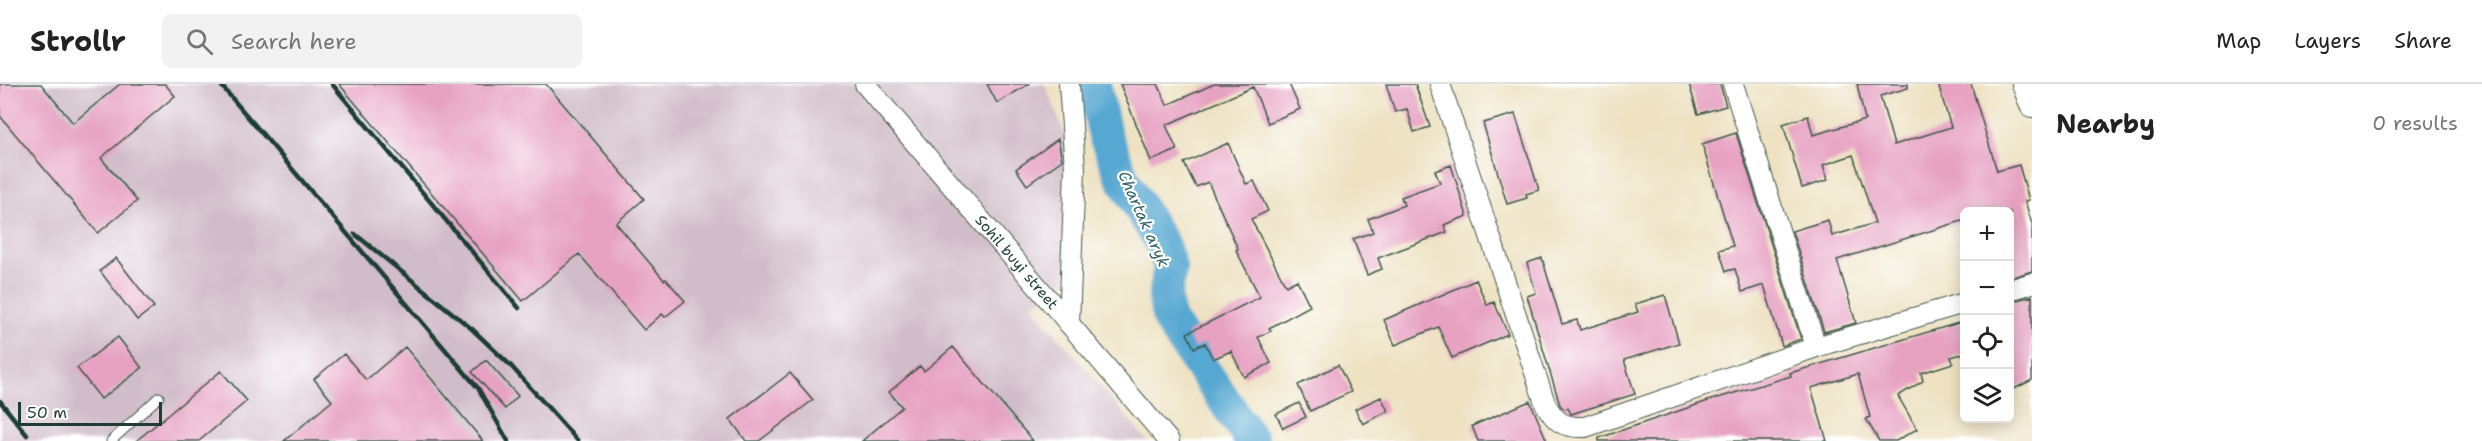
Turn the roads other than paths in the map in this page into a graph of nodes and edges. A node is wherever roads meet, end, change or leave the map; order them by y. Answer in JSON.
{"nodes":[{"id":1,"x":865,"y":84,"type":"edge"},
{"id":2,"x":1069,"y":84,"type":"edge"},
{"id":3,"x":1440,"y":84,"type":"edge"},
{"id":4,"x":1733,"y":84,"type":"edge"},
{"id":5,"x":2024,"y":84,"type":"edge"},
{"id":6,"x":2032,"y":105,"type":"edge"},
{"id":7,"x":2032,"y":283,"type":"edge"},
{"id":8,"x":2014,"y":289,"type":"edge"},
{"id":9,"x":1960,"y":304,"type":"edge"},
{"id":10,"x":1070,"y":324,"type":"junction"},
{"id":11,"x":1816,"y":347,"type":"junction"},
{"id":12,"x":159,"y":398,"type":"dead end"},
{"id":13,"x":111,"y":441,"type":"edge"},
{"id":14,"x":1169,"y":441,"type":"edge"}],
"edges":[{"from":1,"to":10,"type":"street","name":"Sohil buyi street"},
{"from":2,"to":10,"type":"street"},
{"from":3,"to":11,"type":"street"},
{"from":4,"to":11,"type":"street"},
{"from":5,"to":6,"type":"street"},
{"from":7,"to":8,"type":"street"},
{"from":9,"to":11,"type":"street"},
{"from":10,"to":14,"type":"street","name":"Sohil buyi street"},
{"from":12,"to":13,"type":"lane"}]}
